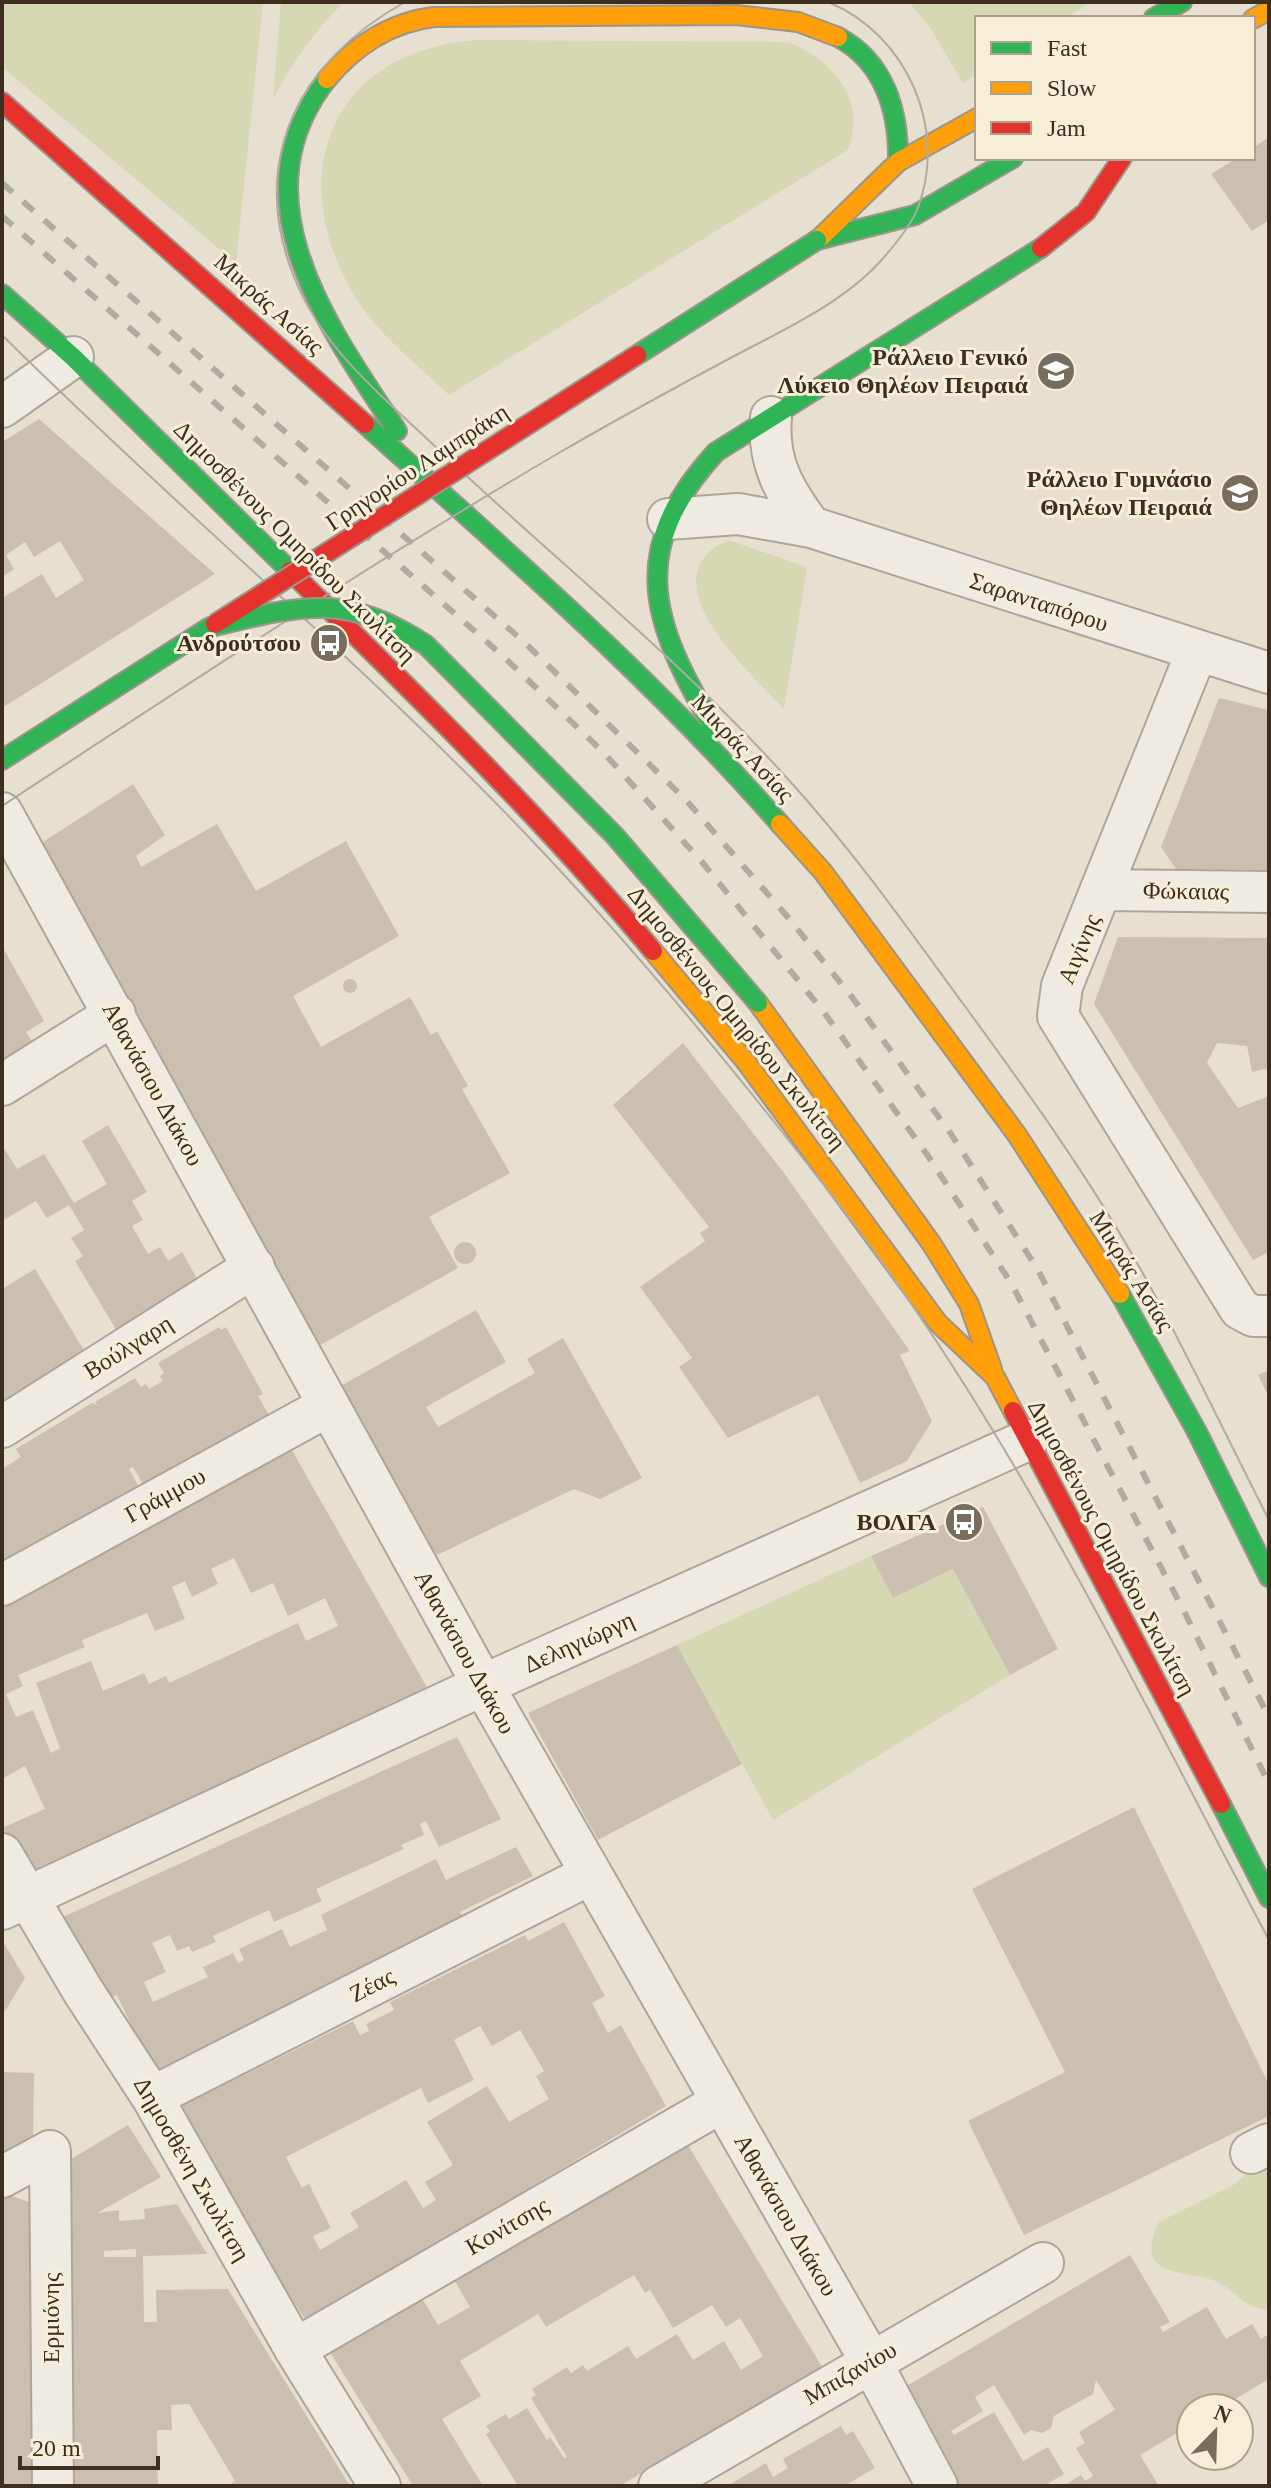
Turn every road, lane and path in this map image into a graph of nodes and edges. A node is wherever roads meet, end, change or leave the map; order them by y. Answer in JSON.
{"nodes":[{"id":1,"x":1182,"y":2,"type":"edge"},
{"id":2,"x":1158,"y":16,"type":"edge"},
{"id":3,"x":2,"y":102,"type":"edge"},
{"id":4,"x":975,"y":119,"type":"edge"},
{"id":5,"x":1010,"y":160,"type":"edge"},
{"id":6,"x":1121,"y":160,"type":"edge"},
{"id":7,"x":898,"y":162,"type":"junction"},
{"id":8,"x":817,"y":240,"type":"junction"},
{"id":9,"x":2,"y":294,"type":"edge"},
{"id":10,"x":73,"y":357,"type":"junction"},
{"id":11,"x":2,"y":407,"type":"edge"},
{"id":12,"x":771,"y":417,"type":"junction"},
{"id":13,"x":426,"y":477,"type":"junction"},
{"id":14,"x":668,"y":519,"type":"junction"},
{"id":15,"x":811,"y":527,"type":"junction"},
{"id":16,"x":210,"y":627,"type":"junction"},
{"id":17,"x":1197,"y":651,"type":"junction"},
{"id":18,"x":1269,"y":673,"type":"edge"},
{"id":19,"x":2,"y":760,"type":"edge"},
{"id":20,"x":763,"y":803,"type":"junction"},
{"id":21,"x":2,"y":813,"type":"edge"},
{"id":22,"x":1104,"y":890,"type":"junction"},
{"id":23,"x":1269,"y":892,"type":"edge"},
{"id":24,"x":115,"y":1014,"type":"junction"},
{"id":25,"x":2,"y":1085,"type":"edge"},
{"id":26,"x":254,"y":1267,"type":"junction"},
{"id":27,"x":1254,"y":1312,"type":"edge"},
{"id":28,"x":995,"y":1377,"type":"junction"},
{"id":29,"x":328,"y":1406,"type":"junction"},
{"id":30,"x":2,"y":1427,"type":"edge"},
{"id":31,"x":1028,"y":1440,"type":"junction"},
{"id":32,"x":1269,"y":1577,"type":"edge"},
{"id":33,"x":2,"y":1585,"type":"edge"},
{"id":34,"x":483,"y":1685,"type":"junction"},
{"id":35,"x":2,"y":1854,"type":"edge"},
{"id":36,"x":591,"y":1874,"type":"junction"},
{"id":37,"x":1269,"y":1898,"type":"edge"},
{"id":38,"x":15,"y":1903,"type":"edge"},
{"id":39,"x":152,"y":2097,"type":"junction"},
{"id":40,"x":720,"y":2103,"type":"junction"},
{"id":41,"x":2,"y":2177,"type":"edge"},
{"id":42,"x":1043,"y":2263,"type":"dead end"},
{"id":43,"x":295,"y":2349,"type":"junction"},
{"id":44,"x":870,"y":2360,"type":"junction"},
{"id":45,"x":53,"y":2486,"type":"edge"},
{"id":46,"x":380,"y":2486,"type":"edge"},
{"id":47,"x":659,"y":2486,"type":"edge"},
{"id":48,"x":937,"y":2486,"type":"edge"}],
"edges":[{"from":1,"to":2,"type":"main road"},
{"from":3,"to":13,"type":"main road","name":"Μικράς Ασίας"},
{"from":4,"to":7,"type":"main road","name":"Γρηγορίου Λαμπράκη"},
{"from":5,"to":8,"type":"main road","name":"Γρηγορίου Λαμπράκη"},
{"from":6,"to":12,"type":"main road"},
{"from":7,"to":8,"type":"main road","name":"Γρηγορίου Λαμπράκη"},
{"from":7,"to":13,"type":"main road"},
{"from":8,"to":16,"type":"main road","name":"Γρηγορίου Λαμπράκη","bridge":true},
{"from":9,"to":10,"type":"main road","name":"Δημοσθένους Ομηρίδου Σκυλίτση"},
{"from":10,"to":11,"type":"street"},
{"from":10,"to":28,"type":"main road","name":"Δημοσθένους Ομηρίδου Σκυλίτση"},
{"from":12,"to":14,"type":"main road"},
{"from":12,"to":15,"type":"street"},
{"from":13,"to":20,"type":"main road","name":"Μικράς Ασίας"},
{"from":14,"to":15,"type":"street","name":"Σαρανταπόρου"},
{"from":14,"to":20,"type":"main road"},
{"from":15,"to":17,"type":"street","name":"Σαρανταπόρου"},
{"from":16,"to":19,"type":"main road","name":"Γρηγορίου Λαμπράκη"},
{"from":16,"to":28,"type":"main road","bridge":true},
{"from":17,"to":18,"type":"street","name":"Σαρανταπόρου"},
{"from":17,"to":22,"type":"street","name":"Αιγίνης"},
{"from":20,"to":32,"type":"main road","name":"Μικράς Ασίας"},
{"from":21,"to":24,"type":"street","name":"Αθανάσιου Διάκου"},
{"from":22,"to":23,"type":"street","name":"Φώκαιας"},
{"from":22,"to":27,"type":"street","name":"Αιγίνης"},
{"from":24,"to":25,"type":"street"},
{"from":24,"to":26,"type":"street","name":"Αθανάσιου Διάκου"},
{"from":26,"to":29,"type":"street","name":"Αθανάσιου Διάκου"},
{"from":26,"to":30,"type":"street","name":"Βούλγαρη"},
{"from":28,"to":31,"type":"main road","name":"Δημοσθένους Ομηρίδου Σκυλίτση"},
{"from":29,"to":33,"type":"street","name":"Γράμμου"},
{"from":29,"to":34,"type":"street","name":"Αθανάσιου Διάκου"},
{"from":31,"to":34,"type":"street","name":"Δεληγιώργη"},
{"from":31,"to":37,"type":"main road","name":"Δημοσθένους Ομηρίδου Σκυλίτση"},
{"from":34,"to":36,"type":"street","name":"Αθανάσιου Διάκου"},
{"from":34,"to":38,"type":"street","name":"Δεληγιώργη"},
{"from":35,"to":38,"type":"street","name":"Δημοσθένη Σκυλίτση"},
{"from":36,"to":39,"type":"street","name":"Ζέας"},
{"from":36,"to":40,"type":"street","name":"Αθανάσιου Διάκου"},
{"from":38,"to":39,"type":"street","name":"Δημοσθένη Σκυλίτση"},
{"from":39,"to":43,"type":"street","name":"Δημοσθένη Σκυλίτση"},
{"from":40,"to":43,"type":"street","name":"Κονίτσης"},
{"from":40,"to":44,"type":"street","name":"Αθανάσιου Διάκου"},
{"from":41,"to":45,"type":"street","name":"Ερμιόνης"},
{"from":42,"to":44,"type":"street","name":"Μπιζανίου"},
{"from":43,"to":46,"type":"street","name":"Δημοσθένη Σκυλίτση"},
{"from":44,"to":47,"type":"street","name":"Μπιζανίου"},
{"from":44,"to":48,"type":"street","name":"Αθανάσιου Διάκου"}]}
